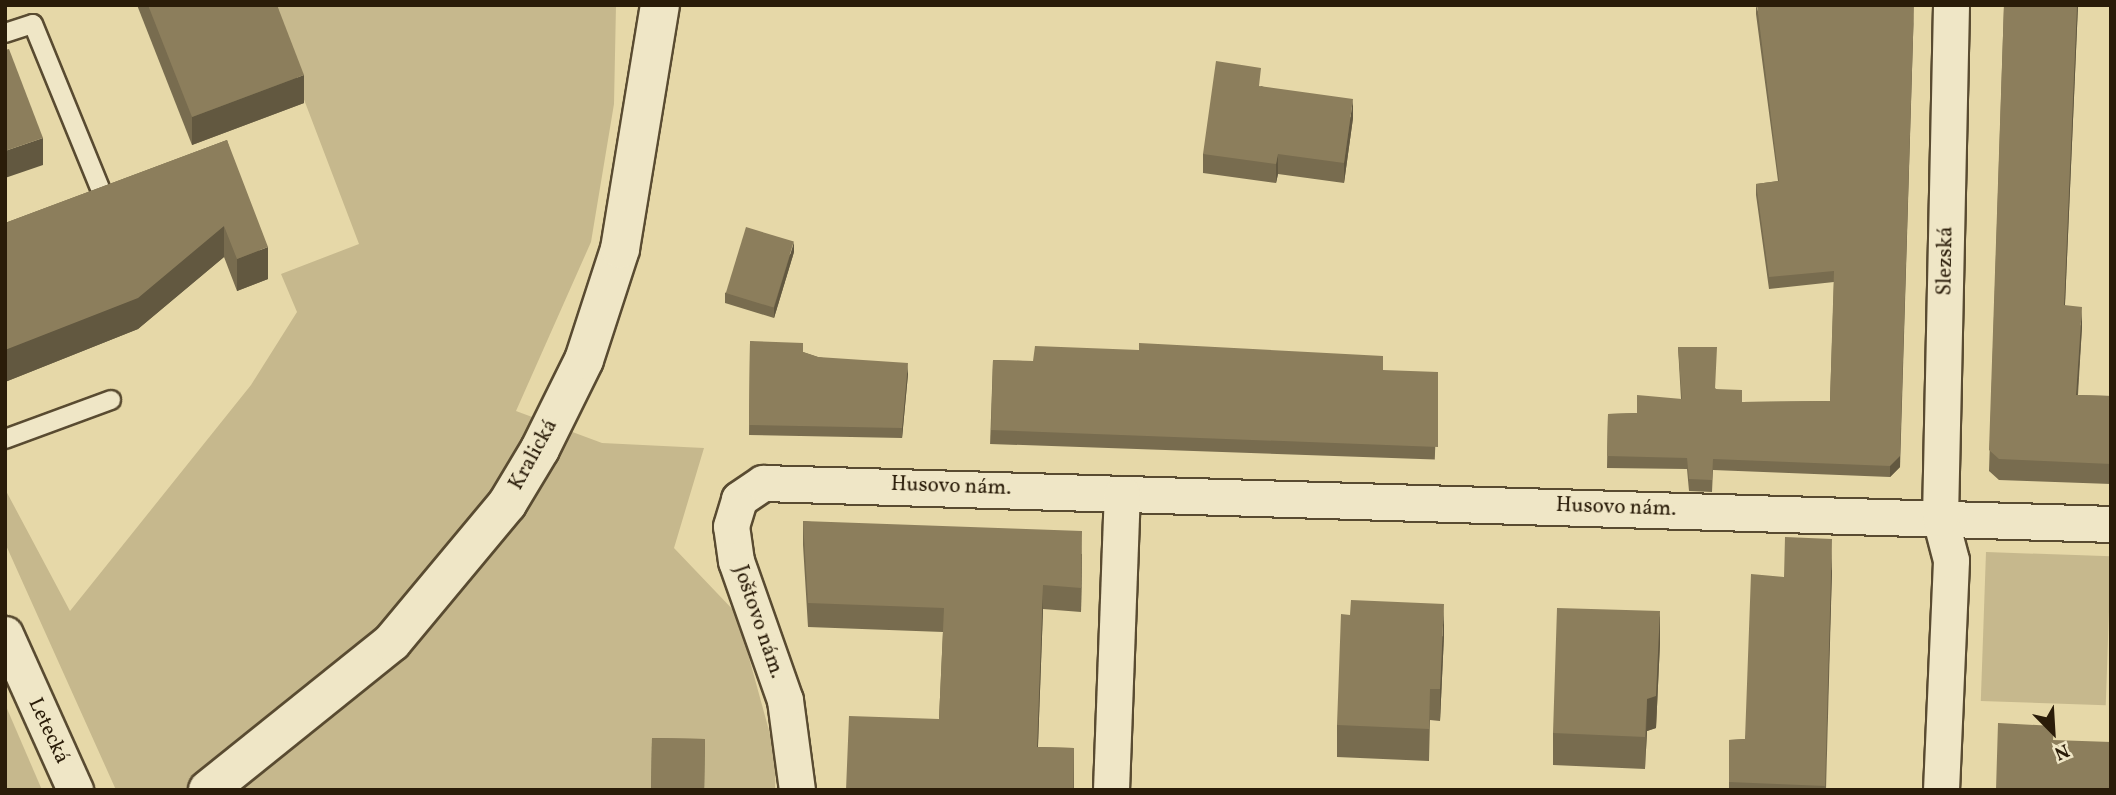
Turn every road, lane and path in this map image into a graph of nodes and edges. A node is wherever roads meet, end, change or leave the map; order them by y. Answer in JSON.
{"nodes":[{"id":1,"x":648,"y":5,"type":"edge"},
{"id":2,"x":660,"y":5,"type":"edge"},
{"id":3,"x":1951,"y":5,"type":"edge"},
{"id":4,"x":5,"y":33,"type":"edge"},
{"id":5,"x":647,"y":58,"type":"junction"},
{"id":6,"x":100,"y":188,"type":"edge"},
{"id":7,"x":111,"y":400,"type":"dead end"},
{"id":8,"x":5,"y":439,"type":"edge"},
{"id":9,"x":779,"y":481,"type":"joint"},
{"id":10,"x":1122,"y":494,"type":"junction"},
{"id":11,"x":1940,"y":517,"type":"junction"},
{"id":12,"x":2111,"y":524,"type":"edge"},
{"id":13,"x":5,"y":634,"type":"edge"},
{"id":14,"x":213,"y":786,"type":"edge"},
{"id":15,"x":75,"y":790,"type":"edge"},
{"id":16,"x":797,"y":790,"type":"edge"},
{"id":17,"x":1111,"y":790,"type":"edge"},
{"id":18,"x":1941,"y":790,"type":"edge"}],
"edges":[{"from":1,"to":5,"type":"main road"},
{"from":2,"to":5,"type":"main road","name":"Kralická"},
{"from":3,"to":11,"type":"street","name":"Slezská"},
{"from":4,"to":6,"type":"lane"},
{"from":5,"to":14,"type":"main road","name":"Kralická"},
{"from":7,"to":8,"type":"lane"},
{"from":9,"to":10,"type":"street","name":"Husovo nám."},
{"from":9,"to":16,"type":"street","name":"Joštovo nám."},
{"from":10,"to":11,"type":"street","name":"Husovo nám."},
{"from":10,"to":17,"type":"street"},
{"from":11,"to":12,"type":"street","name":"Husovo nám."},
{"from":11,"to":18,"type":"street","name":"Slezská"},
{"from":13,"to":15,"type":"street","name":"Letecká"}]}
